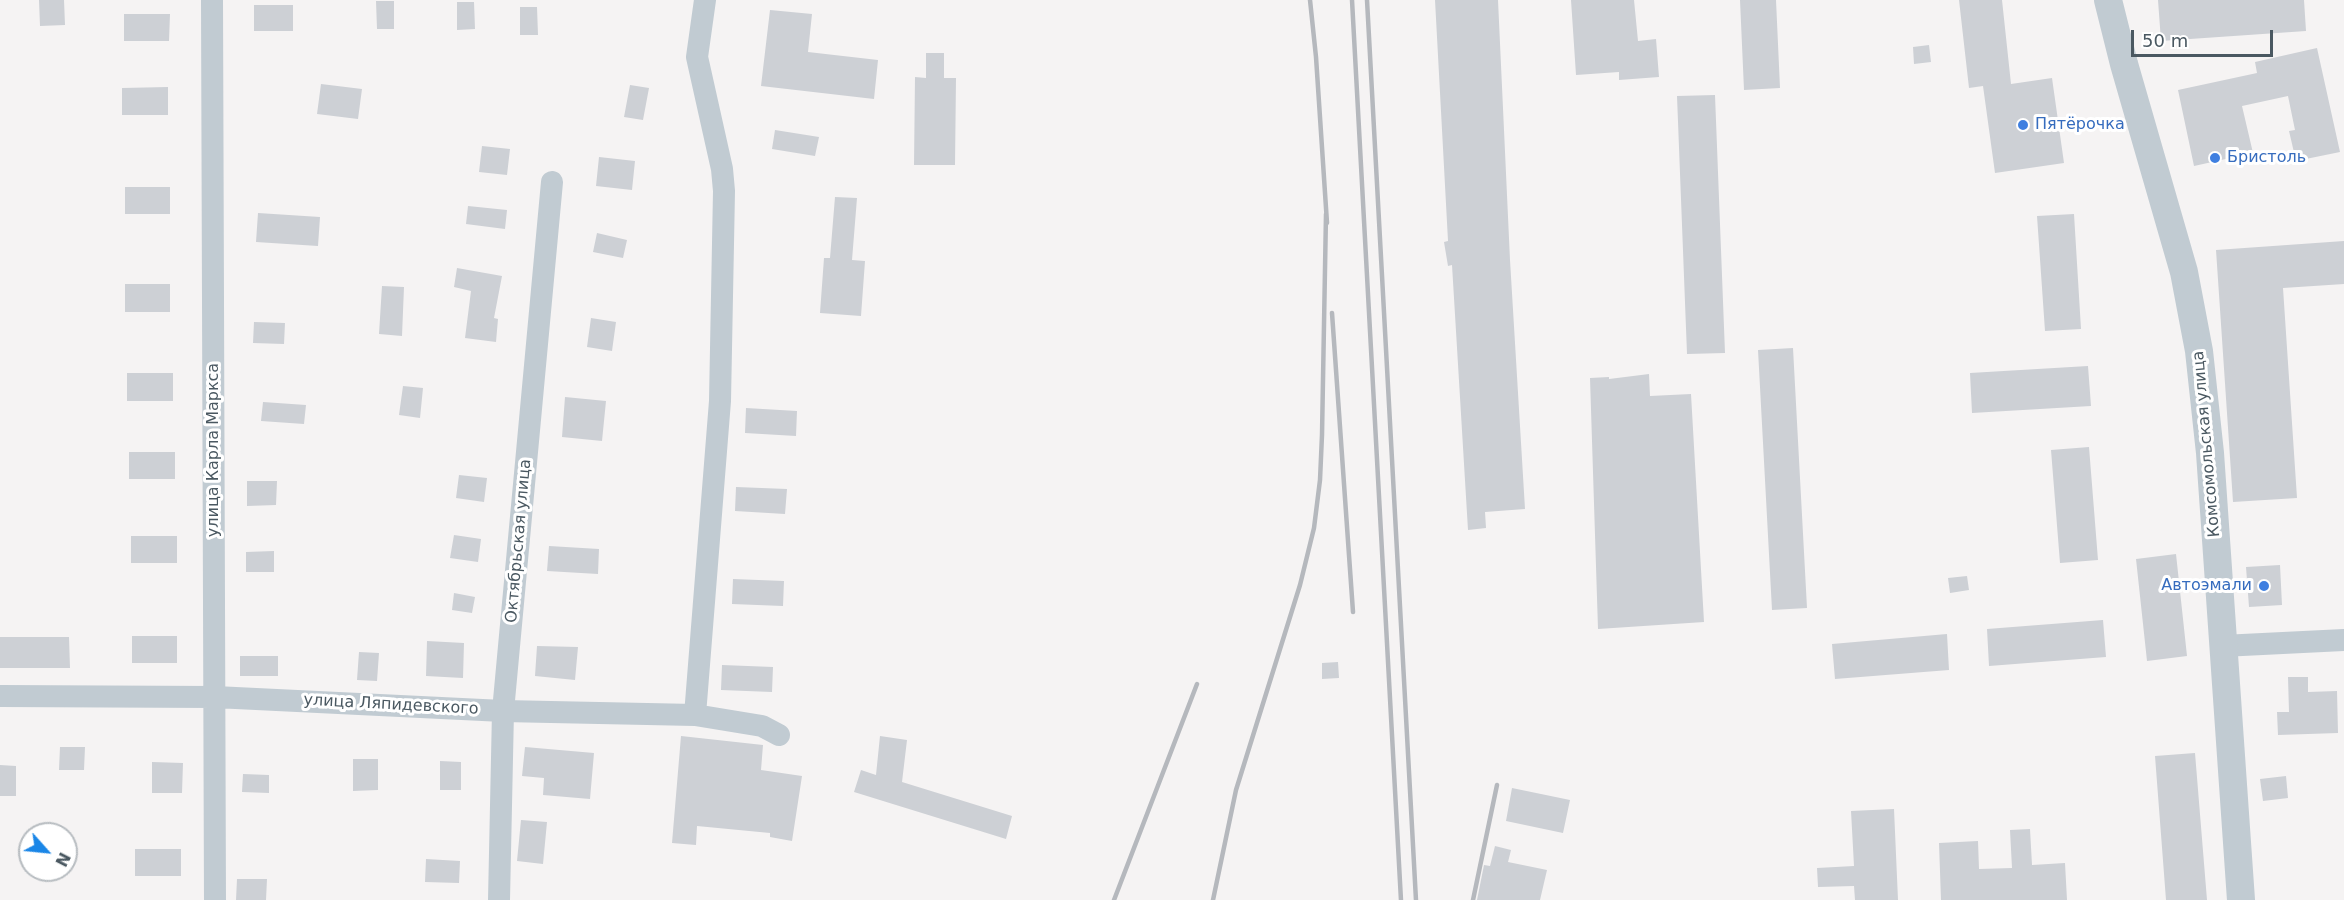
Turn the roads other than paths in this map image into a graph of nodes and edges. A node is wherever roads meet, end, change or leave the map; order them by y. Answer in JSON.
{"nodes":[{"id":1,"x":212,"y":0,"type":"edge"},
{"id":2,"x":705,"y":0,"type":"edge"},
{"id":3,"x":2108,"y":0,"type":"edge"},
{"id":4,"x":552,"y":182,"type":"dead end"},
{"id":5,"x":2344,"y":640,"type":"edge"},
{"id":6,"x":2222,"y":646,"type":"junction"},
{"id":7,"x":0,"y":696,"type":"edge"},
{"id":8,"x":215,"y":697,"type":"junction"},
{"id":9,"x":503,"y":711,"type":"junction"},
{"id":10,"x":695,"y":715,"type":"junction"},
{"id":11,"x":778,"y":735,"type":"dead end"},
{"id":12,"x":215,"y":900,"type":"edge"},
{"id":13,"x":499,"y":900,"type":"edge"},
{"id":14,"x":2241,"y":900,"type":"edge"}],
"edges":[{"from":1,"to":8,"type":"street","name":"улица Карла Маркса"},
{"from":2,"to":10,"type":"street"},
{"from":3,"to":6,"type":"street","name":"Комсомольская улица"},
{"from":4,"to":9,"type":"street","name":"Октябрьская улица"},
{"from":5,"to":6,"type":"street"},
{"from":6,"to":14,"type":"street","name":"Комсомольская улица"},
{"from":7,"to":8,"type":"street","name":"улица Ляпидевского"},
{"from":8,"to":9,"type":"street","name":"улица Ляпидевского"},
{"from":8,"to":12,"type":"street","name":"улица Карла Маркса"},
{"from":9,"to":10,"type":"street","name":"улица Ляпидевского"},
{"from":9,"to":13,"type":"street","name":"Октябрьская улица"},
{"from":10,"to":11,"type":"street","name":"улица Ляпидевского"}]}
